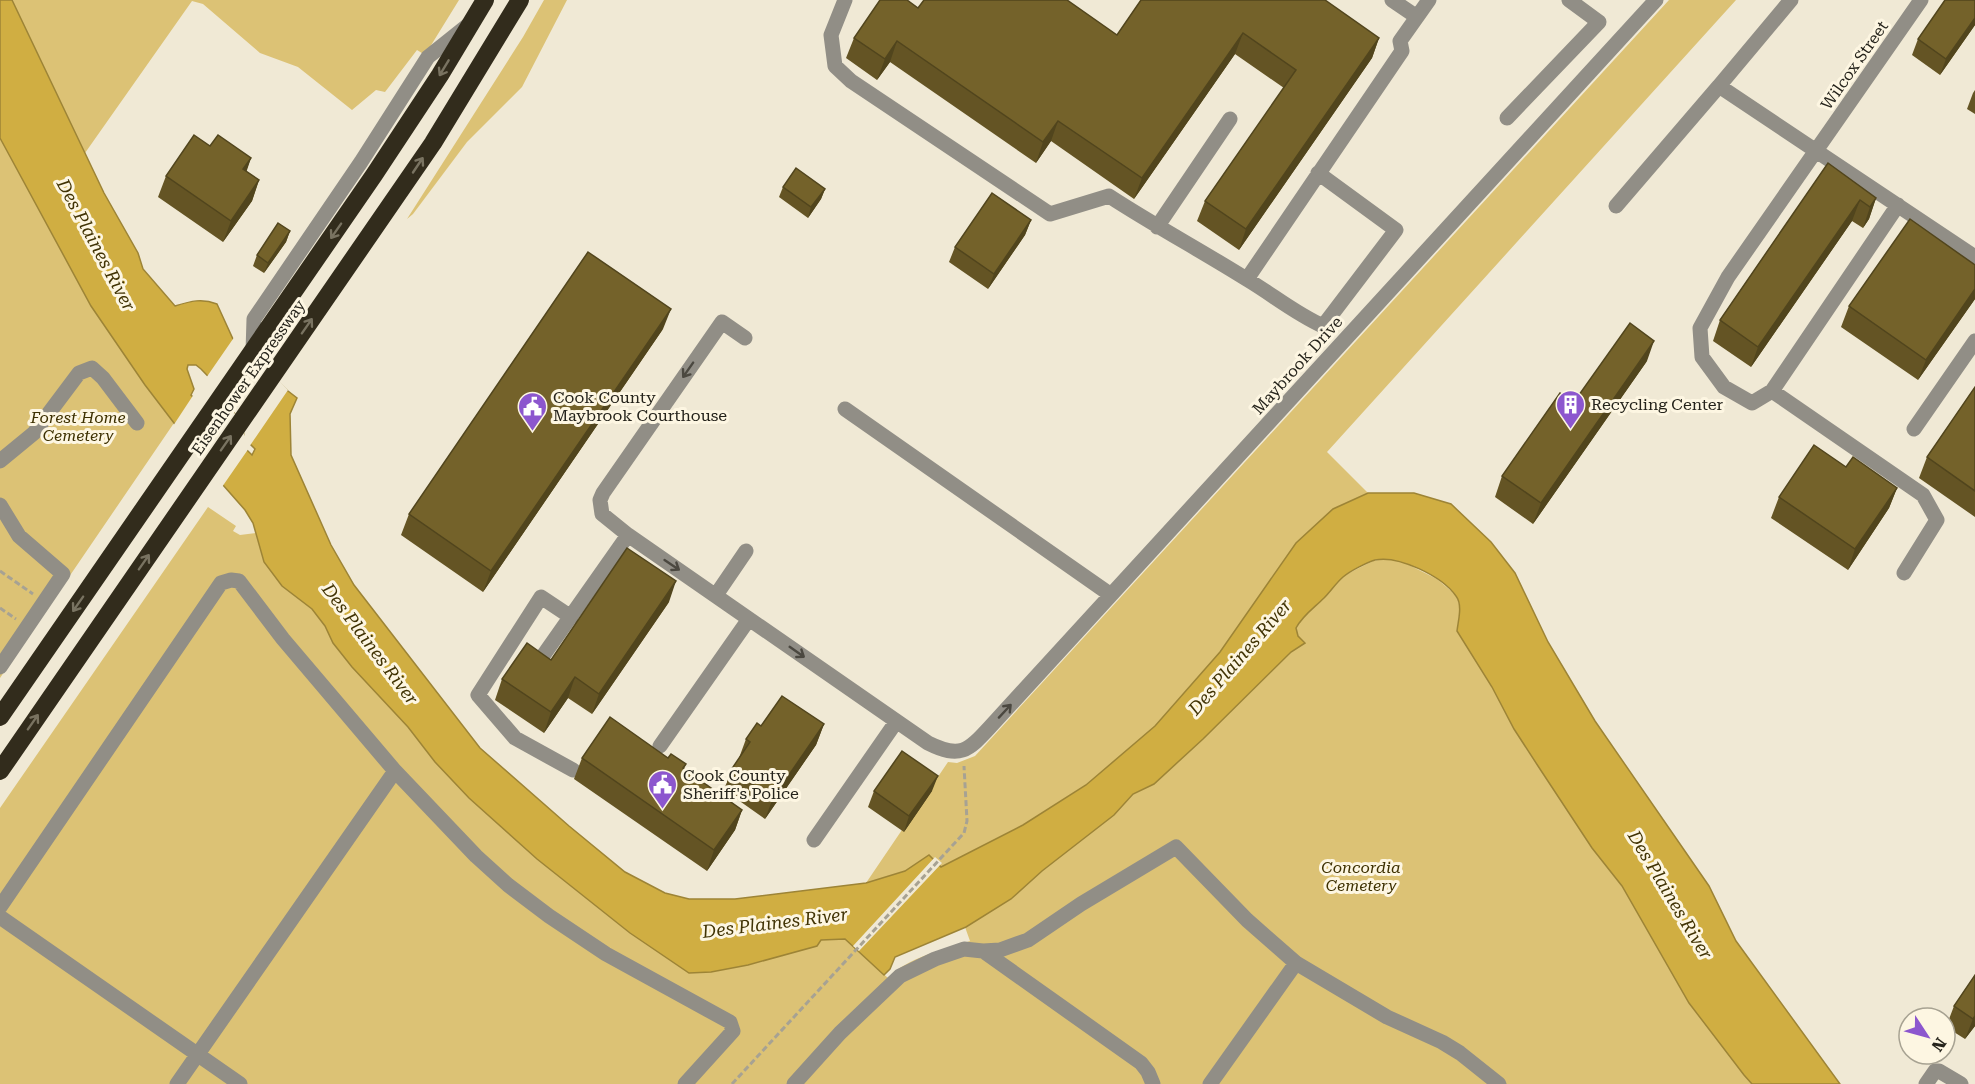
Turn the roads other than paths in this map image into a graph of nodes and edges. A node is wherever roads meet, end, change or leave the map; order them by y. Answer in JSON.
{"nodes":[{"id":1,"x":485,"y":0,"type":"edge"},
{"id":2,"x":520,"y":0,"type":"edge"},
{"id":3,"x":845,"y":0,"type":"edge"},
{"id":4,"x":1392,"y":0,"type":"edge"},
{"id":5,"x":1429,"y":0,"type":"edge"},
{"id":6,"x":1569,"y":0,"type":"edge"},
{"id":7,"x":1791,"y":0,"type":"edge"},
{"id":8,"x":1921,"y":0,"type":"edge"},
{"id":9,"x":1647,"y":3,"type":"edge"},
{"id":10,"x":1417,"y":17,"type":"junction"},
{"id":11,"x":1719,"y":86,"type":"junction"},
{"id":12,"x":1507,"y":118,"type":"dead end"},
{"id":13,"x":1230,"y":119,"type":"dead end"},
{"id":14,"x":1816,"y":150,"type":"junction"},
{"id":15,"x":1318,"y":173,"type":"junction"},
{"id":16,"x":1898,"y":205,"type":"junction"},
{"id":17,"x":1616,"y":206,"type":"dead end"},
{"id":18,"x":1157,"y":227,"type":"junction"},
{"id":19,"x":1975,"y":257,"type":"edge"},
{"id":20,"x":1247,"y":279,"type":"junction"},
{"id":21,"x":745,"y":338,"type":"dead end"},
{"id":22,"x":1975,"y":341,"type":"edge"},
{"id":23,"x":1772,"y":391,"type":"junction"},
{"id":24,"x":845,"y":409,"type":"dead end"},
{"id":25,"x":137,"y":423,"type":"dead end"},
{"id":26,"x":1914,"y":429,"type":"dead end"},
{"id":27,"x":0,"y":461,"type":"edge"},
{"id":28,"x":0,"y":505,"type":"edge"},
{"id":29,"x":628,"y":535,"type":"junction"},
{"id":30,"x":746,"y":551,"type":"dead end"},
{"id":31,"x":1904,"y":573,"type":"dead end"},
{"id":32,"x":716,"y":595,"type":"junction"},
{"id":33,"x":1112,"y":595,"type":"junction"},
{"id":34,"x":571,"y":617,"type":"junction"},
{"id":35,"x":749,"y":619,"type":"junction"},
{"id":36,"x":0,"y":667,"type":"edge"},
{"id":37,"x":532,"y":672,"type":"edge"},
{"id":38,"x":0,"y":717,"type":"edge"},
{"id":39,"x":896,"y":722,"type":"junction"},
{"id":40,"x":660,"y":746,"type":"dead end"},
{"id":41,"x":573,"y":770,"type":"dead end"},
{"id":42,"x":0,"y":771,"type":"edge"},
{"id":43,"x":395,"y":771,"type":"junction"},
{"id":44,"x":814,"y":840,"type":"dead end"},
{"id":45,"x":0,"y":907,"type":"edge"},
{"id":46,"x":0,"y":917,"type":"edge"},
{"id":47,"x":983,"y":951,"type":"junction"},
{"id":48,"x":1296,"y":963,"type":"junction"},
{"id":49,"x":196,"y":1054,"type":"junction"},
{"id":50,"x":177,"y":1084,"type":"edge"},
{"id":51,"x":240,"y":1084,"type":"edge"},
{"id":52,"x":685,"y":1084,"type":"edge"},
{"id":53,"x":794,"y":1084,"type":"edge"},
{"id":54,"x":1153,"y":1084,"type":"edge"},
{"id":55,"x":1210,"y":1084,"type":"edge"},
{"id":56,"x":1499,"y":1084,"type":"edge"},
{"id":57,"x":1926,"y":1084,"type":"edge"},
{"id":58,"x":1961,"y":1084,"type":"edge"}],
"edges":[{"from":1,"to":38,"type":"highway","name":"Eisenhower Expressway","one_way":true},
{"from":42,"to":2,"type":"highway","name":"Eisenhower Expressway","one_way":true},
{"from":3,"to":18,"type":"street"},
{"from":4,"to":10,"type":"street"},
{"from":5,"to":10,"type":"street"},
{"from":6,"to":12,"type":"street"},
{"from":7,"to":11,"type":"street"},
{"from":8,"to":14,"type":"street","name":"Wilcox Street"},
{"from":9,"to":33,"type":"street","name":"Maybrook Drive"},
{"from":10,"to":15,"type":"street"},
{"from":11,"to":14,"type":"street"},
{"from":11,"to":17,"type":"street"},
{"from":13,"to":18,"type":"street"},
{"from":14,"to":16,"type":"street"},
{"from":14,"to":23,"type":"street","name":"Wilcox Street"},
{"from":15,"to":20,"type":"street"},
{"from":15,"to":20,"type":"street"},
{"from":16,"to":19,"type":"street"},
{"from":16,"to":23,"type":"street"},
{"from":18,"to":20,"type":"street"},
{"from":21,"to":29,"type":"street","one_way":true},
{"from":22,"to":26,"type":"street"},
{"from":23,"to":31,"type":"street"},
{"from":24,"to":33,"type":"street"},
{"from":25,"to":27,"type":"street"},
{"from":28,"to":36,"type":"street"},
{"from":29,"to":32,"type":"street","one_way":true},
{"from":29,"to":34,"type":"street"},
{"from":30,"to":32,"type":"street"},
{"from":32,"to":35,"type":"street"},
{"from":39,"to":33,"type":"street","name":"Maybrook Drive","one_way":true},
{"from":34,"to":37,"type":"street"},
{"from":34,"to":41,"type":"street"},
{"from":35,"to":39,"type":"street","one_way":true},
{"from":35,"to":40,"type":"street"},
{"from":39,"to":44,"type":"street"},
{"from":43,"to":45,"type":"street"},
{"from":43,"to":49,"type":"street"},
{"from":43,"to":52,"type":"street"},
{"from":46,"to":49,"type":"street"},
{"from":47,"to":48,"type":"street"},
{"from":47,"to":53,"type":"street"},
{"from":47,"to":54,"type":"street"},
{"from":48,"to":55,"type":"street"},
{"from":48,"to":56,"type":"street"},
{"from":49,"to":50,"type":"street"},
{"from":49,"to":51,"type":"street"},
{"from":57,"to":58,"type":"street"}]}
